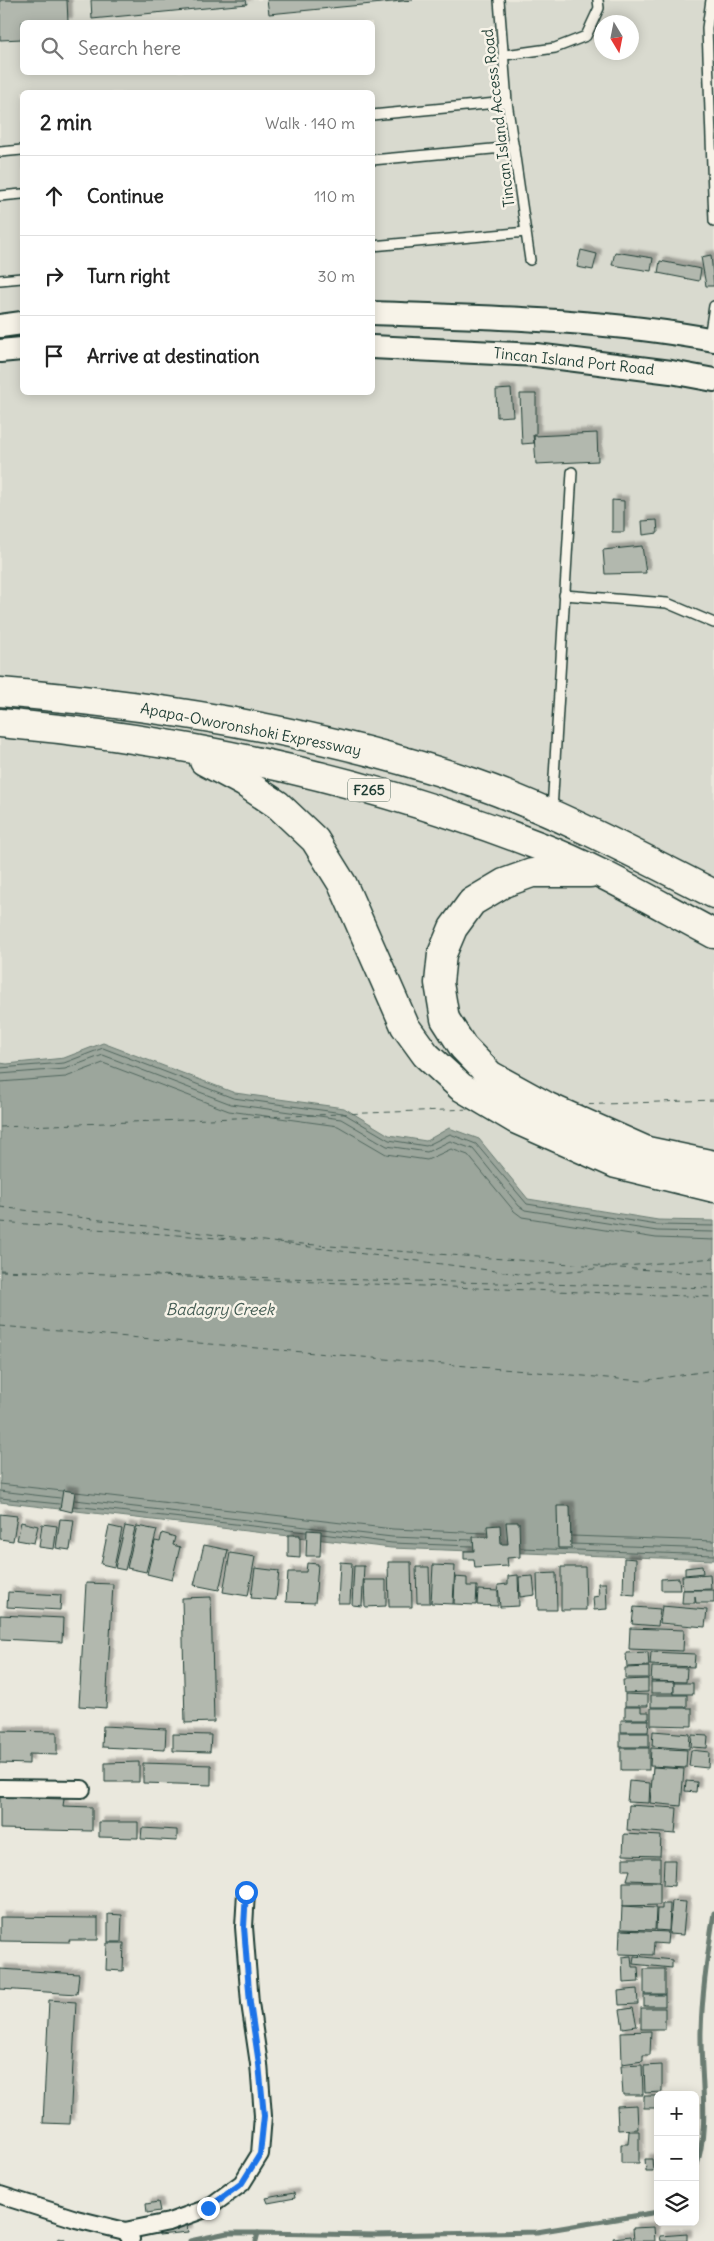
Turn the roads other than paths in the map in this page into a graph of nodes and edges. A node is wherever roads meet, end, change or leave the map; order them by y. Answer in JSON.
{"nodes":[{"id":1,"x":499,"y":0,"type":"edge"},
{"id":2,"x":598,"y":0,"type":"edge"},
{"id":3,"x":711,"y":0,"type":"edge"},
{"id":4,"x":711,"y":27,"type":"edge"},
{"id":5,"x":505,"y":54,"type":"junction"},
{"id":6,"x":507,"y":102,"type":"junction"},
{"id":7,"x":375,"y":116,"type":"edge"},
{"id":8,"x":514,"y":146,"type":"junction"},
{"id":9,"x":20,"y":150,"type":"edge"},
{"id":10,"x":0,"y":152,"type":"edge"},
{"id":11,"x":375,"y":160,"type":"edge"},
{"id":12,"x":20,"y":194,"type":"edge"},
{"id":13,"x":0,"y":196,"type":"edge"},
{"id":14,"x":714,"y":221,"type":"edge"},
{"id":15,"x":526,"y":232,"type":"junction"},
{"id":16,"x":375,"y":246,"type":"edge"},
{"id":17,"x":530,"y":260,"type":"dead end"},
{"id":18,"x":20,"y":278,"type":"edge"},
{"id":19,"x":0,"y":280,"type":"edge"},
{"id":20,"x":714,"y":306,"type":"edge"},
{"id":21,"x":375,"y":313,"type":"edge"},
{"id":22,"x":20,"y":323,"type":"edge"},
{"id":23,"x":0,"y":326,"type":"edge"},
{"id":24,"x":711,"y":339,"type":"edge"},
{"id":25,"x":375,"y":346,"type":"edge"},
{"id":26,"x":20,"y":349,"type":"edge"},
{"id":27,"x":0,"y":351,"type":"edge"},
{"id":28,"x":714,"y":380,"type":"edge"},
{"id":29,"x":572,"y":472,"type":"dead end"},
{"id":30,"x":564,"y":595,"type":"junction"},
{"id":31,"x":714,"y":623,"type":"edge"},
{"id":32,"x":0,"y":692,"type":"edge"},
{"id":33,"x":0,"y":723,"type":"edge"},
{"id":34,"x":171,"y":744,"type":"junction"},
{"id":35,"x":552,"y":813,"type":"junction"},
{"id":36,"x":599,"y":873,"type":"junction"},
{"id":37,"x":714,"y":894,"type":"edge"},
{"id":38,"x":714,"y":934,"type":"edge"},
{"id":39,"x":714,"y":1165,"type":"edge"},
{"id":40,"x":714,"y":1188,"type":"edge"},
{"id":41,"x":0,"y":1788,"type":"edge"},
{"id":42,"x":82,"y":1789,"type":"dead end"},
{"id":43,"x":246,"y":1892,"type":"dead end"},
{"id":44,"x":0,"y":2195,"type":"edge"},
{"id":45,"x":130,"y":2237,"type":"edge"}],
"edges":[{"from":1,"to":5,"type":"lane","name":"Tincan Island Access Road"},
{"from":2,"to":5,"type":"lane"},
{"from":3,"to":4,"type":"lane"},
{"from":4,"to":14,"type":"lane"},
{"from":5,"to":6,"type":"lane","name":"Tincan Island Access Road"},
{"from":6,"to":7,"type":"lane"},
{"from":6,"to":8,"type":"lane","name":"Tincan Island Access Road"},
{"from":8,"to":11,"type":"lane"},
{"from":8,"to":15,"type":"lane","name":"Tincan Island Access Road"},
{"from":9,"to":10,"type":"lane"},
{"from":12,"to":13,"type":"lane"},
{"from":15,"to":16,"type":"lane"},
{"from":15,"to":17,"type":"lane","name":"Tincan Island Access Road"},
{"from":18,"to":19,"type":"lane"},
{"from":20,"to":24,"type":"lane"},
{"from":21,"to":24,"type":"street"},
{"from":22,"to":23,"type":"street"},
{"from":25,"to":28,"type":"street","name":"Tincan Island Port Road"},
{"from":26,"to":27,"type":"street"},
{"from":29,"to":30,"type":"lane"},
{"from":30,"to":31,"type":"lane"},
{"from":30,"to":35,"type":"lane"},
{"from":32,"to":35,"type":"highway","name":"Apapa-Oworonshoki Expressway","number":"F265"},
{"from":33,"to":34,"type":"highway","name":"Apapa-Oworonshoki Expressway","number":"F265"},
{"from":34,"to":36,"type":"highway","name":"Apapa-Oworonshoki Expressway","number":"F265"},
{"from":34,"to":40,"type":"highway"},
{"from":35,"to":37,"type":"highway","name":"Apapa-Oworonshoki Expressway","number":"F265"},
{"from":36,"to":38,"type":"highway","name":"Apapa-Oworonshoki Expressway","number":"F265"},
{"from":36,"to":39,"type":"highway"},
{"from":41,"to":42,"type":"street"},
{"from":43,"to":45,"type":"street"},
{"from":44,"to":45,"type":"street"}]}
